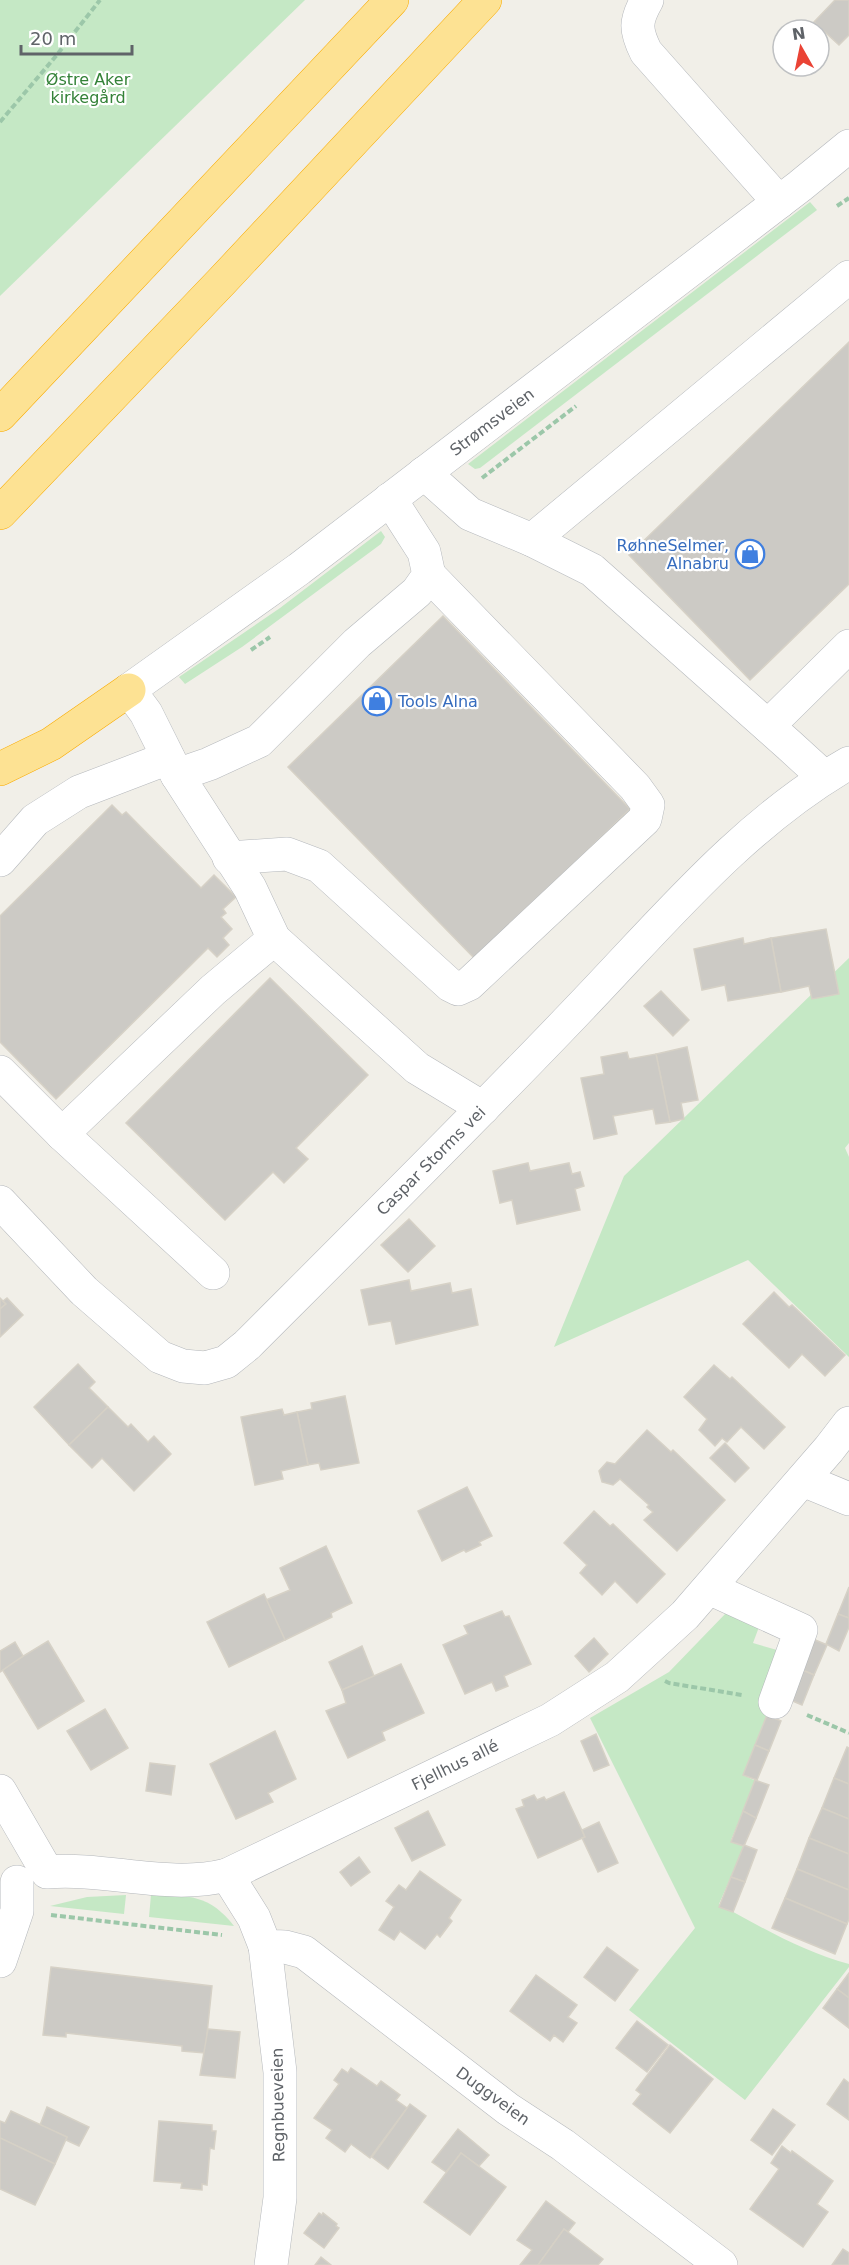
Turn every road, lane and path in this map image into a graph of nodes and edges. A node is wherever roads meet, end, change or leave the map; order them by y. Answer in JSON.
{"nodes":[{"id":1,"x":100,"y":0,"type":"edge"},
{"id":2,"x":392,"y":0,"type":"edge"},
{"id":3,"x":485,"y":0,"type":"edge"},
{"id":4,"x":647,"y":0,"type":"edge"},
{"id":5,"x":0,"y":122,"type":"edge"},
{"id":6,"x":849,"y":146,"type":"edge"},
{"id":7,"x":779,"y":202,"type":"junction"},
{"id":8,"x":849,"y":277,"type":"edge"},
{"id":9,"x":0,"y":415,"type":"edge"},
{"id":10,"x":424,"y":473,"type":"junction"},
{"id":11,"x":390,"y":500,"type":"junction"},
{"id":12,"x":0,"y":513,"type":"edge"},
{"id":13,"x":532,"y":540,"type":"junction"},
{"id":14,"x":429,"y":575,"type":"junction"},
{"id":15,"x":849,"y":646,"type":"edge"},
{"id":16,"x":129,"y":690,"type":"junction"},
{"id":17,"x":768,"y":726,"type":"junction"},
{"id":18,"x":172,"y":767,"type":"junction"},
{"id":19,"x":0,"y":769,"type":"edge"},
{"id":20,"x":836,"y":770,"type":"edge"},
{"id":21,"x":229,"y":858,"type":"junction"},
{"id":22,"x":0,"y":860,"type":"edge"},
{"id":23,"x":274,"y":939,"type":"junction"},
{"id":24,"x":0,"y":1072,"type":"edge"},
{"id":25,"x":483,"y":1108,"type":"junction"},
{"id":26,"x":62,"y":1134,"type":"junction"},
{"id":27,"x":0,"y":1202,"type":"edge"},
{"id":28,"x":213,"y":1273,"type":"dead end"},
{"id":29,"x":849,"y":1423,"type":"edge"},
{"id":30,"x":803,"y":1480,"type":"junction"},
{"id":31,"x":849,"y":1499,"type":"edge"},
{"id":32,"x":709,"y":1588,"type":"junction"},
{"id":33,"x":775,"y":1702,"type":"dead end"},
{"id":34,"x":0,"y":1791,"type":"edge"},
{"id":35,"x":227,"y":1875,"type":"junction"},
{"id":36,"x":20,"y":1888,"type":"edge"},
{"id":37,"x":264,"y":1942,"type":"junction"},
{"id":38,"x":0,"y":1961,"type":"edge"},
{"id":39,"x":271,"y":2265,"type":"edge"},
{"id":40,"x":721,"y":2265,"type":"edge"}],
"edges":[{"from":1,"to":5,"type":"path"},
{"from":2,"to":9,"type":"highway"},
{"from":3,"to":12,"type":"highway"},
{"from":4,"to":7,"type":"street"},
{"from":6,"to":7,"type":"street","name":"Strømsveien"},
{"from":7,"to":10,"type":"street","name":"Strømsveien"},
{"from":8,"to":13,"type":"street"},
{"from":10,"to":11,"type":"street","name":"Strømsveien"},
{"from":10,"to":13,"type":"street"},
{"from":11,"to":14,"type":"street"},
{"from":11,"to":16,"type":"street","name":"Strømsveien"},
{"from":13,"to":17,"type":"street"},
{"from":14,"to":18,"type":"street"},
{"from":14,"to":21,"type":"street"},
{"from":15,"to":17,"type":"street"},
{"from":16,"to":18,"type":"street"},
{"from":16,"to":19,"type":"highway"},
{"from":17,"to":20,"type":"street"},
{"from":18,"to":21,"type":"street"},
{"from":18,"to":22,"type":"street"},
{"from":20,"to":25,"type":"street","name":"Caspar Storms vei"},
{"from":21,"to":23,"type":"street"},
{"from":23,"to":25,"type":"street"},
{"from":23,"to":26,"type":"street"},
{"from":24,"to":26,"type":"street"},
{"from":25,"to":27,"type":"street","name":"Caspar Storms vei"},
{"from":26,"to":28,"type":"street"},
{"from":29,"to":30,"type":"street","name":"Fjellhus allé"},
{"from":30,"to":31,"type":"street"},
{"from":30,"to":32,"type":"street","name":"Fjellhus allé"},
{"from":32,"to":33,"type":"street"},
{"from":32,"to":35,"type":"street","name":"Fjellhus allé"},
{"from":34,"to":36,"type":"street"},
{"from":35,"to":36,"type":"street","name":"Fjellhus allé"},
{"from":35,"to":37,"type":"street"},
{"from":36,"to":37,"type":"path"},
{"from":36,"to":38,"type":"street"},
{"from":37,"to":39,"type":"street","name":"Regnbueveien"},
{"from":37,"to":40,"type":"street","name":"Duggveien"}]}
